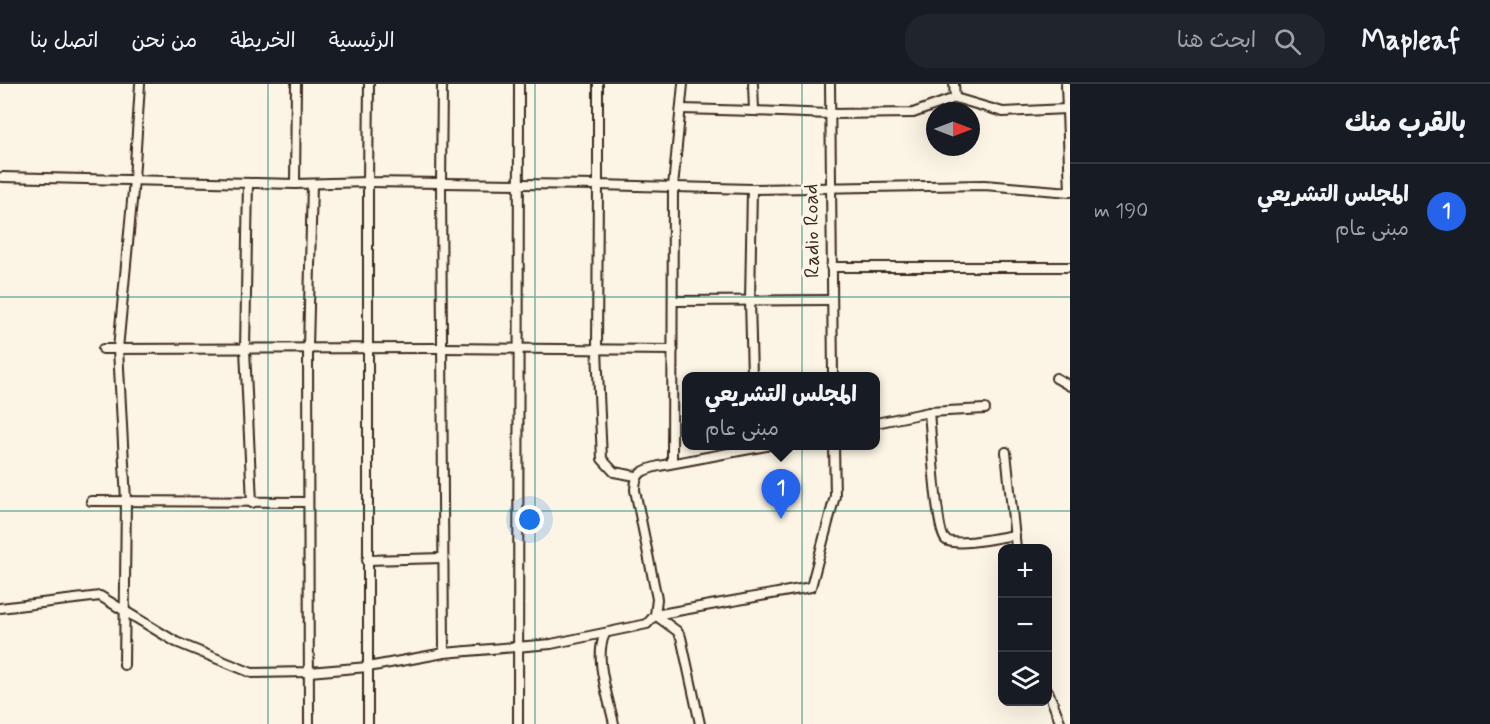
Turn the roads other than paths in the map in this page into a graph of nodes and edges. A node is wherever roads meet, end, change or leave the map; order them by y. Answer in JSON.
{"nodes":[{"id":1,"x":140,"y":84,"type":"edge"},
{"id":2,"x":296,"y":84,"type":"edge"},
{"id":3,"x":369,"y":84,"type":"edge"},
{"id":4,"x":442,"y":84,"type":"edge"},
{"id":5,"x":519,"y":84,"type":"edge"},
{"id":6,"x":598,"y":84,"type":"edge"},
{"id":7,"x":683,"y":84,"type":"edge"},
{"id":8,"x":753,"y":84,"type":"edge"},
{"id":9,"x":830,"y":84,"type":"edge"},
{"id":10,"x":954,"y":84,"type":"edge"},
{"id":11,"x":1066,"y":84,"type":"edge"},
{"id":12,"x":955,"y":98,"type":"junction"},
{"id":13,"x":682,"y":109,"type":"junction"},
{"id":14,"x":1066,"y":109,"type":"junction"},
{"id":15,"x":754,"y":111,"type":"junction"},
{"id":16,"x":829,"y":114,"type":"junction"},
{"id":17,"x":2,"y":177,"type":"dead end"},
{"id":18,"x":134,"y":180,"type":"junction"},
{"id":19,"x":368,"y":182,"type":"junction"},
{"id":20,"x":248,"y":183,"type":"junction"},
{"id":21,"x":295,"y":184,"type":"junction"},
{"id":22,"x":312,"y":184,"type":"junction"},
{"id":23,"x":441,"y":184,"type":"junction"},
{"id":24,"x":519,"y":184,"type":"junction"},
{"id":25,"x":598,"y":185,"type":"junction"},
{"id":26,"x":673,"y":187,"type":"junction"},
{"id":27,"x":830,"y":188,"type":"junction"},
{"id":28,"x":752,"y":189,"type":"junction"},
{"id":29,"x":1070,"y":192,"type":"edge"},
{"id":30,"x":831,"y":267,"type":"junction"},
{"id":31,"x":1070,"y":267,"type":"edge"},
{"id":32,"x":831,"y":300,"type":"junction"},
{"id":33,"x":673,"y":301,"type":"junction"},
{"id":34,"x":750,"y":301,"type":"junction"},
{"id":35,"x":308,"y":348,"type":"junction"},
{"id":36,"x":367,"y":348,"type":"junction"},
{"id":37,"x":442,"y":348,"type":"junction"},
{"id":38,"x":103,"y":349,"type":"dead end"},
{"id":39,"x":118,"y":349,"type":"junction"},
{"id":40,"x":246,"y":349,"type":"junction"},
{"id":41,"x":518,"y":349,"type":"junction"},
{"id":42,"x":597,"y":350,"type":"junction"},
{"id":43,"x":673,"y":350,"type":"junction"},
{"id":44,"x":753,"y":372,"type":"edge"},
{"id":45,"x":833,"y":372,"type":"edge"},
{"id":46,"x":1056,"y":378,"type":"dead end"},
{"id":47,"x":1070,"y":386,"type":"edge"},
{"id":48,"x":985,"y":409,"type":"dead end"},
{"id":49,"x":929,"y":412,"type":"junction"},
{"id":50,"x":880,"y":422,"type":"edge"},
{"id":51,"x":739,"y":450,"type":"edge"},
{"id":52,"x":834,"y":450,"type":"edge"},
{"id":53,"x":1006,"y":452,"type":"dead end"},
{"id":54,"x":672,"y":463,"type":"junction"},
{"id":55,"x":636,"y":476,"type":"junction"},
{"id":56,"x":91,"y":501,"type":"dead end"},
{"id":57,"x":126,"y":501,"type":"junction"},
{"id":58,"x":308,"y":502,"type":"junction"},
{"id":59,"x":252,"y":503,"type":"junction"},
{"id":60,"x":1015,"y":534,"type":"junction"},
{"id":61,"x":1016,"y":544,"type":"edge"},
{"id":62,"x":443,"y":558,"type":"junction"},
{"id":63,"x":367,"y":560,"type":"junction"},
{"id":64,"x":0,"y":608,"type":"edge"},
{"id":65,"x":126,"y":612,"type":"junction"},
{"id":66,"x":655,"y":615,"type":"junction"},
{"id":67,"x":605,"y":634,"type":"junction"},
{"id":68,"x":518,"y":648,"type":"junction"},
{"id":69,"x":444,"y":653,"type":"junction"},
{"id":70,"x":124,"y":665,"type":"dead end"},
{"id":71,"x":368,"y":667,"type":"junction"},
{"id":72,"x":309,"y":672,"type":"junction"},
{"id":73,"x":1052,"y":703,"type":"edge"},
{"id":74,"x":309,"y":724,"type":"edge"},
{"id":75,"x":368,"y":724,"type":"edge"},
{"id":76,"x":518,"y":724,"type":"edge"},
{"id":77,"x":615,"y":724,"type":"edge"},
{"id":78,"x":700,"y":724,"type":"edge"},
{"id":79,"x":1061,"y":724,"type":"edge"}],
"edges":[{"from":1,"to":18,"type":"street"},
{"from":2,"to":21,"type":"street"},
{"from":3,"to":19,"type":"street"},
{"from":4,"to":23,"type":"street"},
{"from":5,"to":24,"type":"street"},
{"from":6,"to":25,"type":"street"},
{"from":7,"to":13,"type":"street"},
{"from":8,"to":15,"type":"street"},
{"from":9,"to":16,"type":"street","name":"Radio Road"},
{"from":10,"to":12,"type":"street"},
{"from":11,"to":14,"type":"street"},
{"from":12,"to":14,"type":"street"},
{"from":12,"to":16,"type":"street"},
{"from":13,"to":15,"type":"street"},
{"from":13,"to":26,"type":"street"},
{"from":14,"to":29,"type":"street"},
{"from":15,"to":16,"type":"street"},
{"from":16,"to":27,"type":"street","name":"Radio Road"},
{"from":17,"to":18,"type":"street"},
{"from":18,"to":20,"type":"street"},
{"from":18,"to":39,"type":"street"},
{"from":19,"to":22,"type":"street"},
{"from":19,"to":23,"type":"street"},
{"from":19,"to":36,"type":"street"},
{"from":20,"to":21,"type":"street"},
{"from":20,"to":40,"type":"street"},
{"from":21,"to":22,"type":"street"},
{"from":22,"to":35,"type":"street"},
{"from":23,"to":24,"type":"street"},
{"from":23,"to":37,"type":"street"},
{"from":24,"to":25,"type":"street"},
{"from":24,"to":41,"type":"street"},
{"from":25,"to":26,"type":"street"},
{"from":25,"to":42,"type":"street"},
{"from":26,"to":28,"type":"street"},
{"from":26,"to":33,"type":"street"},
{"from":27,"to":28,"type":"street"},
{"from":27,"to":29,"type":"street"},
{"from":27,"to":30,"type":"street","name":"Radio Road"},
{"from":28,"to":34,"type":"street"},
{"from":30,"to":31,"type":"street"},
{"from":30,"to":32,"type":"street","name":"Radio Road"},
{"from":32,"to":34,"type":"street"},
{"from":32,"to":45,"type":"street","name":"Radio Road"},
{"from":33,"to":34,"type":"street"},
{"from":33,"to":43,"type":"street"},
{"from":34,"to":44,"type":"street"},
{"from":35,"to":36,"type":"street"},
{"from":35,"to":40,"type":"street"},
{"from":35,"to":58,"type":"street"},
{"from":36,"to":37,"type":"street"},
{"from":36,"to":63,"type":"street"},
{"from":37,"to":41,"type":"street"},
{"from":37,"to":62,"type":"street"},
{"from":38,"to":39,"type":"street"},
{"from":39,"to":40,"type":"street"},
{"from":39,"to":57,"type":"street"},
{"from":40,"to":59,"type":"street"},
{"from":41,"to":42,"type":"street"},
{"from":41,"to":68,"type":"street"},
{"from":42,"to":43,"type":"street"},
{"from":42,"to":55,"type":"street"},
{"from":43,"to":54,"type":"street"},
{"from":46,"to":47,"type":"street"},
{"from":48,"to":49,"type":"street"},
{"from":49,"to":50,"type":"street"},
{"from":49,"to":60,"type":"street"},
{"from":51,"to":54,"type":"street"},
{"from":52,"to":66,"type":"street"},
{"from":53,"to":60,"type":"street"},
{"from":54,"to":55,"type":"street"},
{"from":55,"to":66,"type":"street"},
{"from":56,"to":57,"type":"street"},
{"from":57,"to":59,"type":"street"},
{"from":57,"to":65,"type":"street"},
{"from":58,"to":59,"type":"street"},
{"from":58,"to":72,"type":"street"},
{"from":60,"to":61,"type":"street"},
{"from":62,"to":63,"type":"street"},
{"from":62,"to":69,"type":"street"},
{"from":63,"to":71,"type":"street"},
{"from":64,"to":65,"type":"street"},
{"from":65,"to":70,"type":"street"},
{"from":65,"to":72,"type":"street"},
{"from":66,"to":67,"type":"street"},
{"from":66,"to":78,"type":"street"},
{"from":67,"to":68,"type":"street"},
{"from":67,"to":77,"type":"street"},
{"from":68,"to":69,"type":"street"},
{"from":68,"to":76,"type":"street"},
{"from":69,"to":71,"type":"street"},
{"from":71,"to":72,"type":"street"},
{"from":71,"to":75,"type":"street"},
{"from":72,"to":74,"type":"street"},
{"from":73,"to":79,"type":"street"}]}
